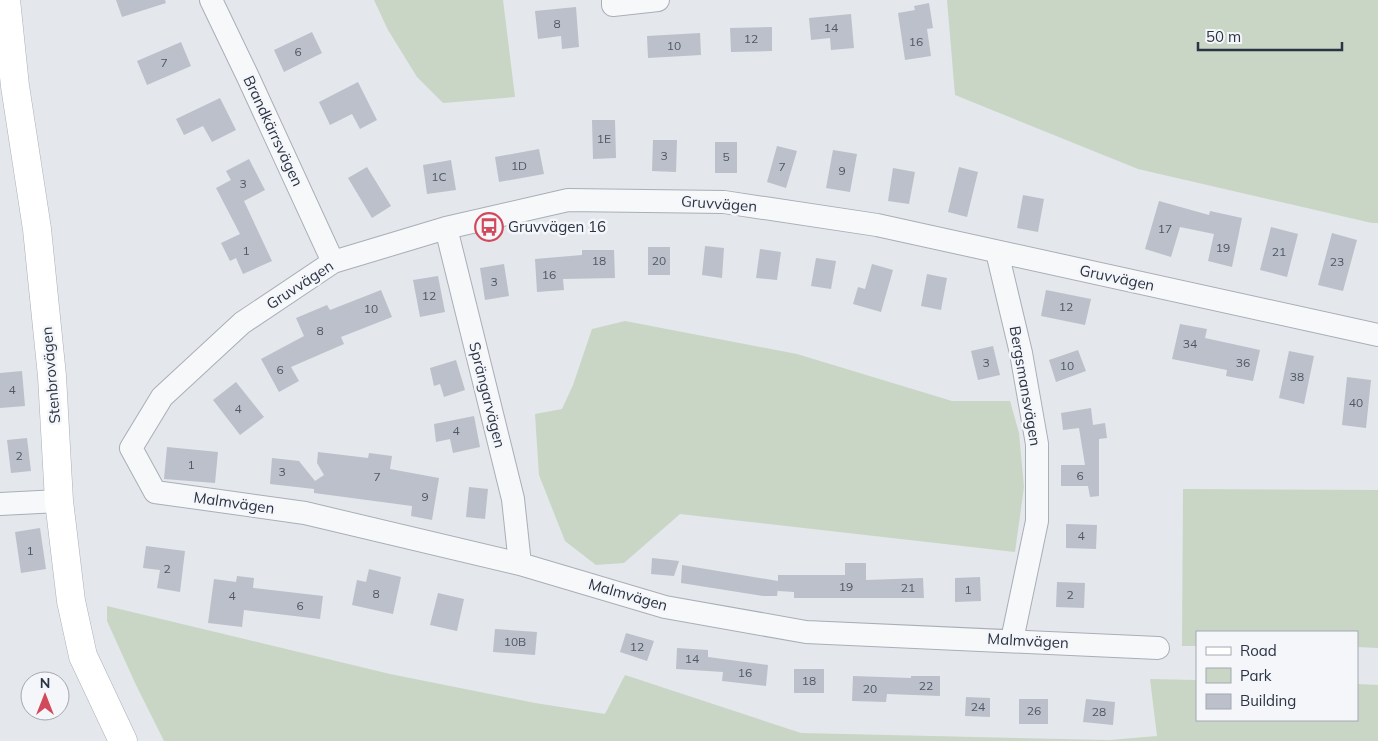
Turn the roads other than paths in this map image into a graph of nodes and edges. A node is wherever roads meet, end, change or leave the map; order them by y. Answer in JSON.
{"nodes":[{"id":1,"x":6,"y":0,"type":"edge"},
{"id":2,"x":211,"y":0,"type":"edge"},
{"id":3,"x":613,"y":0,"type":"edge"},
{"id":4,"x":658,"y":0,"type":"edge"},
{"id":5,"x":446,"y":228,"type":"junction"},
{"id":6,"x":997,"y":252,"type":"junction"},
{"id":7,"x":333,"y":262,"type":"junction"},
{"id":8,"x":1378,"y":335,"type":"edge"},
{"id":9,"x":131,"y":448,"type":"joint"},
{"id":10,"x":59,"y":501,"type":"junction"},
{"id":11,"x":0,"y":504,"type":"edge"},
{"id":12,"x":520,"y":564,"type":"junction"},
{"id":13,"x":1012,"y":640,"type":"junction"},
{"id":14,"x":1158,"y":648,"type":"dead end"},
{"id":15,"x":123,"y":741,"type":"edge"}],
"edges":[{"from":1,"to":10,"type":"street","name":"Stenbrovägen"},
{"from":2,"to":7,"type":"street","name":"Brandkärrsvägen"},
{"from":3,"to":4,"type":"street"},
{"from":5,"to":6,"type":"street","name":"Gruvvägen"},
{"from":5,"to":7,"type":"street","name":"Gruvvägen"},
{"from":5,"to":12,"type":"street","name":"Sprängarvägen"},
{"from":6,"to":8,"type":"street","name":"Gruvvägen"},
{"from":6,"to":13,"type":"street","name":"Bergsmansvägen"},
{"from":7,"to":9,"type":"street","name":"Gruvvägen"},
{"from":9,"to":12,"type":"street","name":"Malmvägen"},
{"from":10,"to":11,"type":"street"},
{"from":10,"to":15,"type":"street","name":"Stenbrovägen"},
{"from":12,"to":13,"type":"street","name":"Malmvägen"},
{"from":13,"to":14,"type":"street","name":"Malmvägen"}]}
